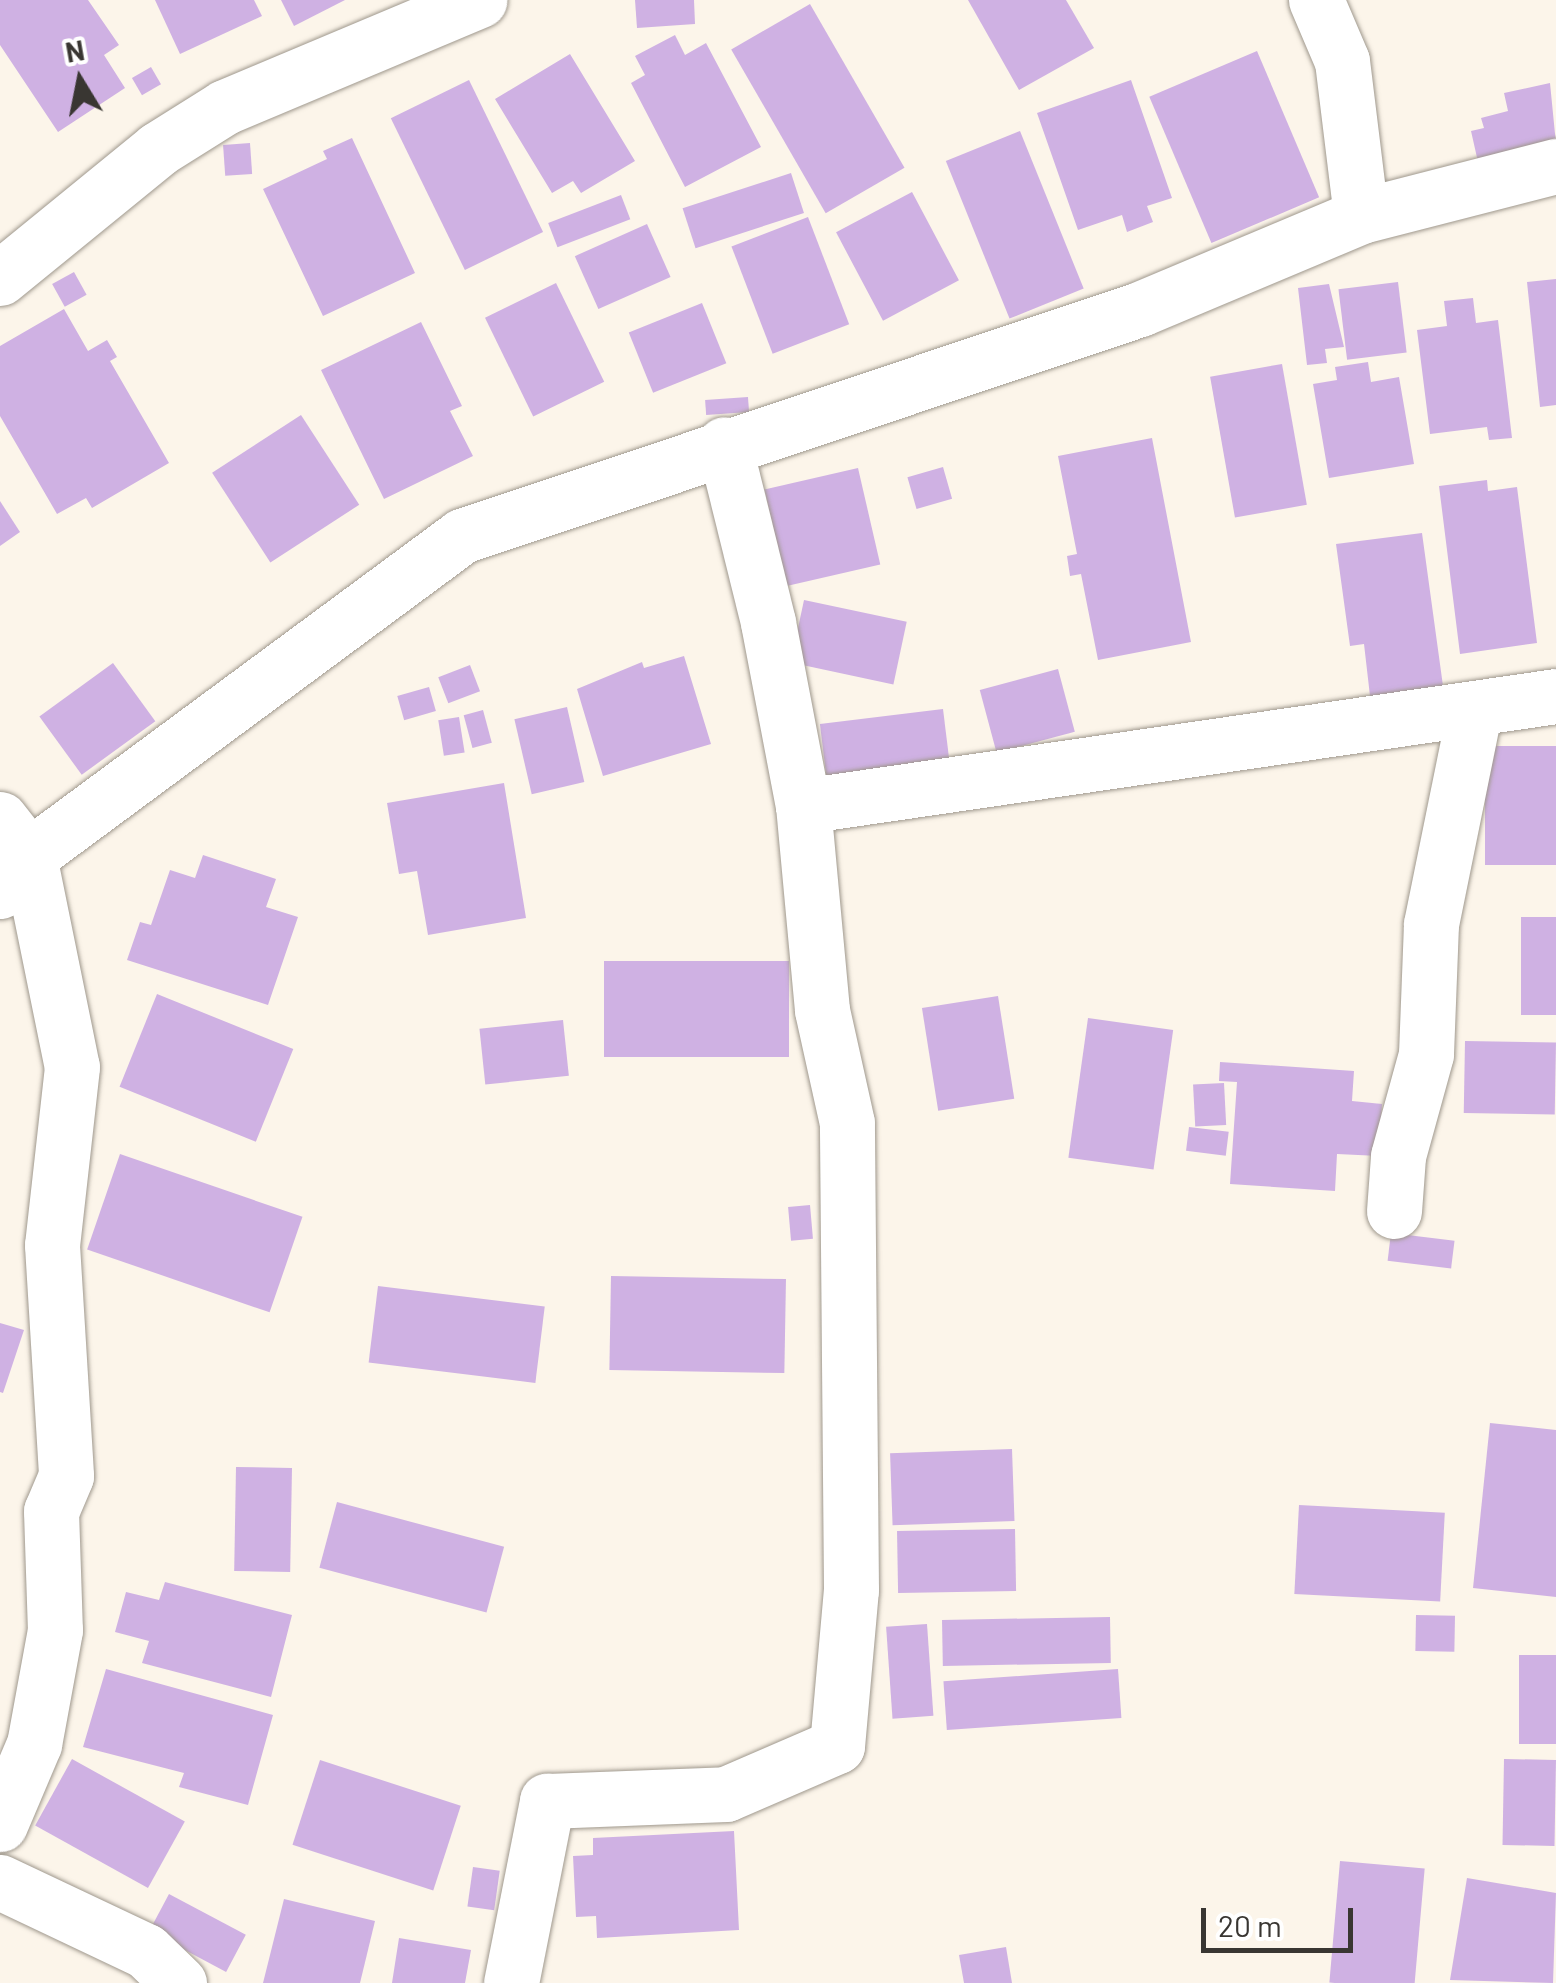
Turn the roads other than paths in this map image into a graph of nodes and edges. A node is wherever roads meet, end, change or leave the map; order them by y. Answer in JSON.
{"nodes":[{"id":1,"x":479,"y":0,"type":"edge"},
{"id":2,"x":1316,"y":0,"type":"edge"},
{"id":3,"x":1556,"y":166,"type":"edge"},
{"id":4,"x":1362,"y":216,"type":"junction"},
{"id":5,"x":0,"y":278,"type":"edge"},
{"id":6,"x":724,"y":444,"type":"junction"},
{"id":7,"x":1556,"y":696,"type":"edge"},
{"id":8,"x":1474,"y":712,"type":"junction"},
{"id":9,"x":803,"y":806,"type":"junction"},
{"id":10,"x":10,"y":855,"type":"edge"},
{"id":11,"x":1394,"y":1211,"type":"dead end"},
{"id":12,"x":0,"y":1824,"type":"edge"},
{"id":13,"x":0,"y":1882,"type":"edge"},
{"id":14,"x":179,"y":1983,"type":"edge"},
{"id":15,"x":511,"y":1983,"type":"edge"}],
"edges":[{"from":1,"to":5,"type":"street"},
{"from":2,"to":4,"type":"street"},
{"from":3,"to":4,"type":"street"},
{"from":4,"to":6,"type":"street"},
{"from":6,"to":9,"type":"street"},
{"from":6,"to":10,"type":"street"},
{"from":7,"to":8,"type":"street"},
{"from":8,"to":9,"type":"street"},
{"from":8,"to":11,"type":"street"},
{"from":9,"to":15,"type":"street"},
{"from":10,"to":12,"type":"street"},
{"from":13,"to":14,"type":"street"}]}
